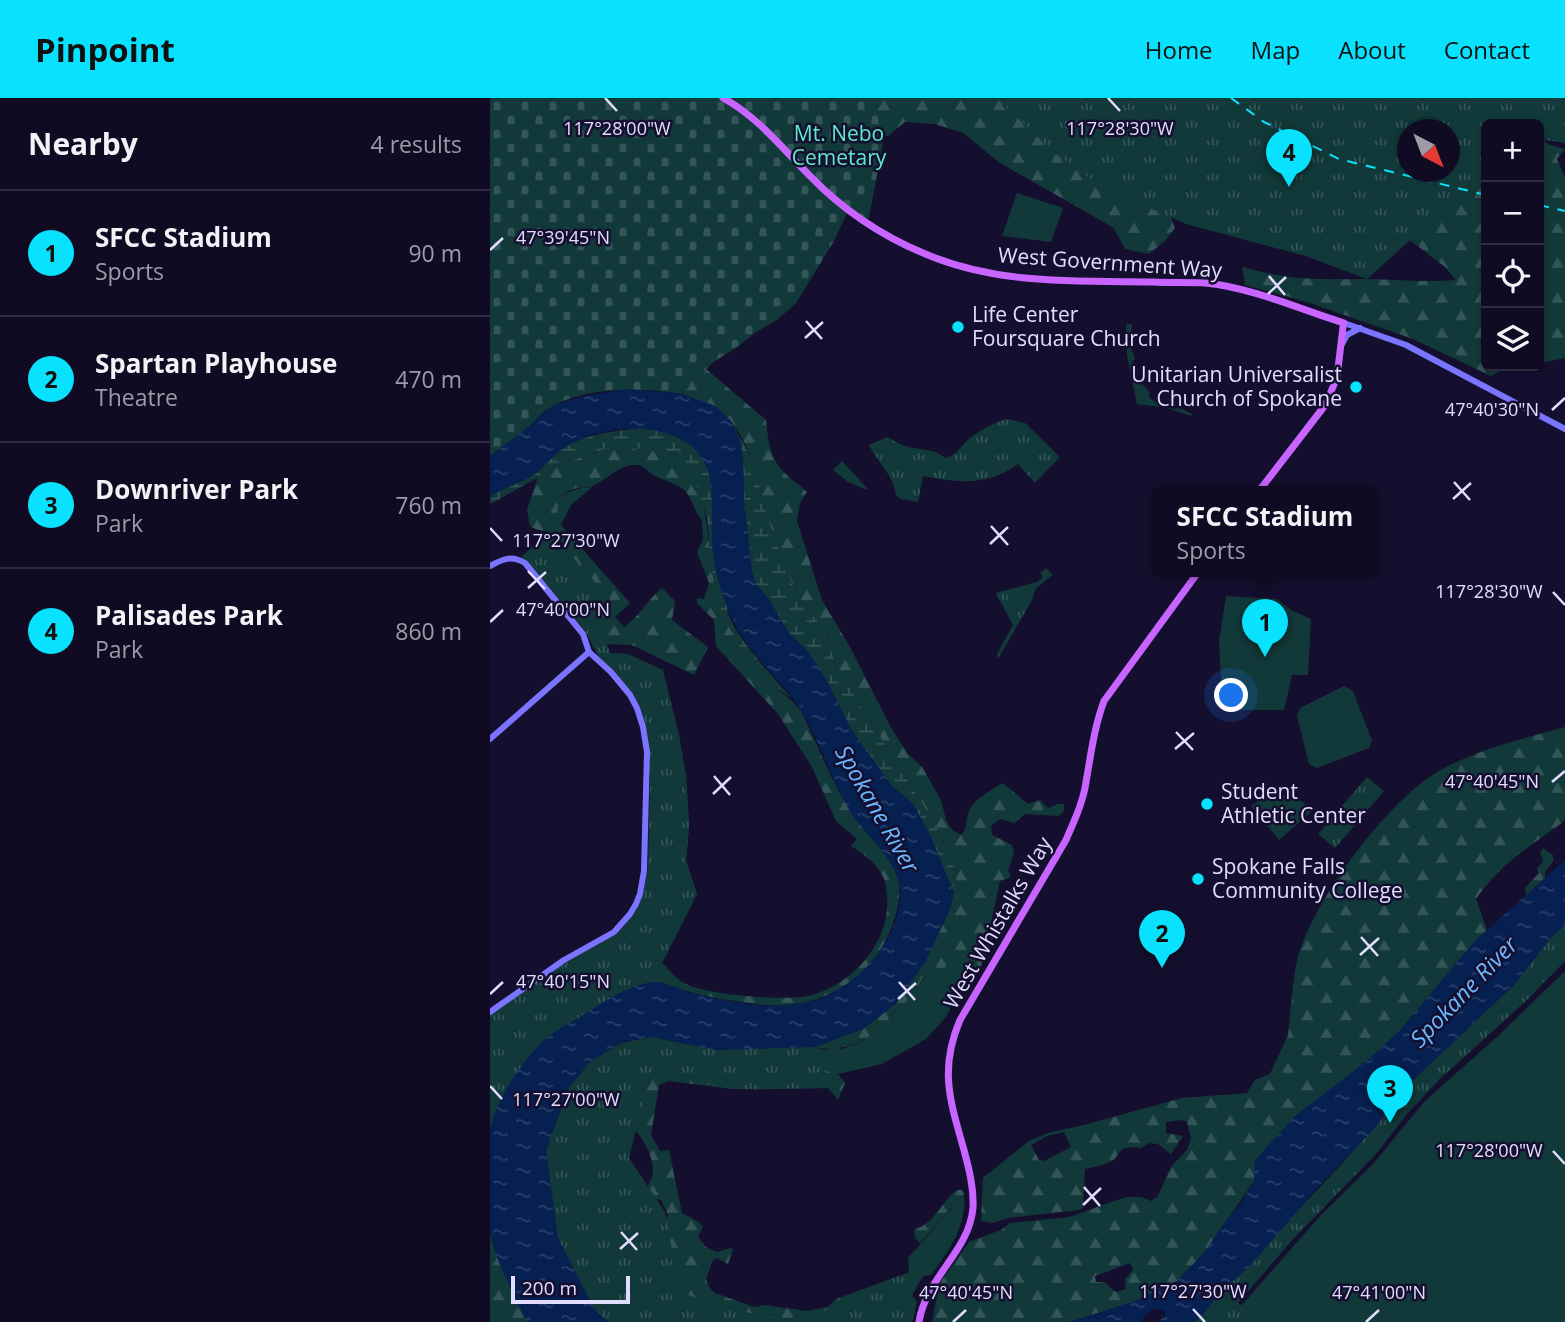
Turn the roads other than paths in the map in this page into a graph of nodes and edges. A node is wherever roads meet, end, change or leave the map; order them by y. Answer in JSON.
{"nodes":[{"id":1,"x":723,"y":98,"type":"edge"},
{"id":2,"x":1322,"y":316,"type":"junction"},
{"id":3,"x":1343,"y":325,"type":"junction"},
{"id":4,"x":1360,"y":328,"type":"junction"},
{"id":5,"x":1341,"y":346,"type":"junction"},
{"id":6,"x":1565,"y":429,"type":"edge"},
{"id":7,"x":1263,"y":486,"type":"edge"},
{"id":8,"x":490,"y":566,"type":"edge"},
{"id":9,"x":1195,"y":577,"type":"edge"},
{"id":10,"x":589,"y":652,"type":"junction"},
{"id":11,"x":490,"y":739,"type":"edge"},
{"id":12,"x":490,"y":1012,"type":"edge"},
{"id":13,"x":919,"y":1322,"type":"edge"}],
"edges":[{"from":1,"to":2,"type":"main road","name":"West Government Way"},
{"from":2,"to":3,"type":"main road","name":"West Government Way"},
{"from":2,"to":5,"type":"main road"},
{"from":3,"to":4,"type":"street","name":"West Government Way"},
{"from":3,"to":5,"type":"main road"},
{"from":4,"to":5,"type":"street"},
{"from":4,"to":6,"type":"street","name":"West Government Way"},
{"from":5,"to":7,"type":"main road"},
{"from":8,"to":10,"type":"street"},
{"from":9,"to":13,"type":"main road","name":"West Whistalks Way"},
{"from":10,"to":11,"type":"street"},
{"from":10,"to":12,"type":"street"}]}
